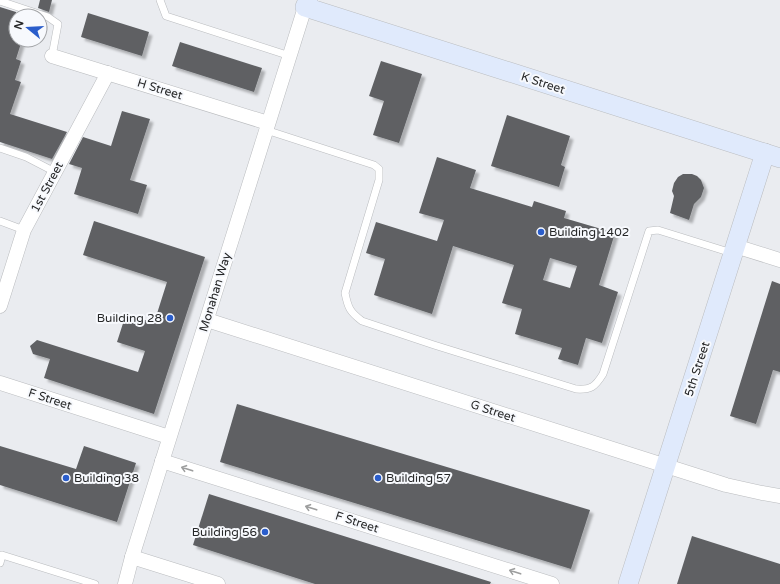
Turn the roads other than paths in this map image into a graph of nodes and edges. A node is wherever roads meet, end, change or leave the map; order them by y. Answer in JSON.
{"nodes":[{"id":1,"x":160,"y":0,"type":"edge"},
{"id":2,"x":0,"y":1,"type":"edge"},
{"id":3,"x":306,"y":3,"type":"edge"},
{"id":4,"x":52,"y":56,"type":"joint"},
{"id":5,"x":290,"y":56,"type":"junction"},
{"id":6,"x":108,"y":73,"type":"junction"},
{"id":7,"x":267,"y":127,"type":"junction"},
{"id":8,"x":0,"y":148,"type":"edge"},
{"id":9,"x":772,"y":156,"type":"edge"},
{"id":10,"x":55,"y":172,"type":"junction"},
{"id":11,"x":0,"y":221,"type":"edge"},
{"id":12,"x":24,"y":230,"type":"junction"},
{"id":13,"x":734,"y":250,"type":"junction"},
{"id":14,"x":780,"y":260,"type":"edge"},
{"id":15,"x":0,"y":306,"type":"edge"},
{"id":16,"x":207,"y":320,"type":"junction"},
{"id":17,"x":0,"y":382,"type":"edge"},
{"id":18,"x":169,"y":437,"type":"junction"},
{"id":19,"x":162,"y":461,"type":"junction"},
{"id":20,"x":666,"y":466,"type":"junction"},
{"id":21,"x":780,"y":496,"type":"edge"},
{"id":22,"x":132,"y":557,"type":"junction"},
{"id":23,"x":0,"y":563,"type":"edge"},
{"id":24,"x":95,"y":584,"type":"edge"},
{"id":25,"x":125,"y":584,"type":"edge"},
{"id":26,"x":218,"y":584,"type":"edge"},
{"id":27,"x":552,"y":584,"type":"edge"},
{"id":28,"x":628,"y":584,"type":"edge"}],
"edges":[{"from":1,"to":5,"type":"lane"},
{"from":2,"to":4,"type":"lane"},
{"from":3,"to":5,"type":"street","name":"Monahan Way"},
{"from":3,"to":9,"type":"street","name":"K Street"},
{"from":4,"to":6,"type":"street","name":"H Street"},
{"from":5,"to":7,"type":"street","name":"Monahan Way"},
{"from":6,"to":7,"type":"street","name":"H Street"},
{"from":6,"to":10,"type":"street","name":"1st Street"},
{"from":7,"to":13,"type":"lane"},
{"from":7,"to":16,"type":"street","name":"Monahan Way"},
{"from":8,"to":10,"type":"lane"},
{"from":9,"to":13,"type":"street","name":"5th Street"},
{"from":10,"to":12,"type":"street","name":"1st Street"},
{"from":11,"to":12,"type":"lane"},
{"from":12,"to":15,"type":"street","name":"1st Street"},
{"from":13,"to":14,"type":"street"},
{"from":13,"to":20,"type":"street","name":"5th Street"},
{"from":16,"to":18,"type":"street","name":"Monahan Way"},
{"from":16,"to":20,"type":"street","name":"G Street"},
{"from":17,"to":18,"type":"street","name":"F Street"},
{"from":18,"to":19,"type":"street","name":"Monahan Way"},
{"from":19,"to":22,"type":"street","name":"Monahan Way"},
{"from":27,"to":19,"type":"street","name":"F Street","one_way":true},
{"from":20,"to":21,"type":"street","name":"G Street"},
{"from":20,"to":28,"type":"street","name":"5th Street"},
{"from":22,"to":25,"type":"street","name":"Monahan Way"},
{"from":22,"to":26,"type":"street"},
{"from":23,"to":24,"type":"lane"}]}
